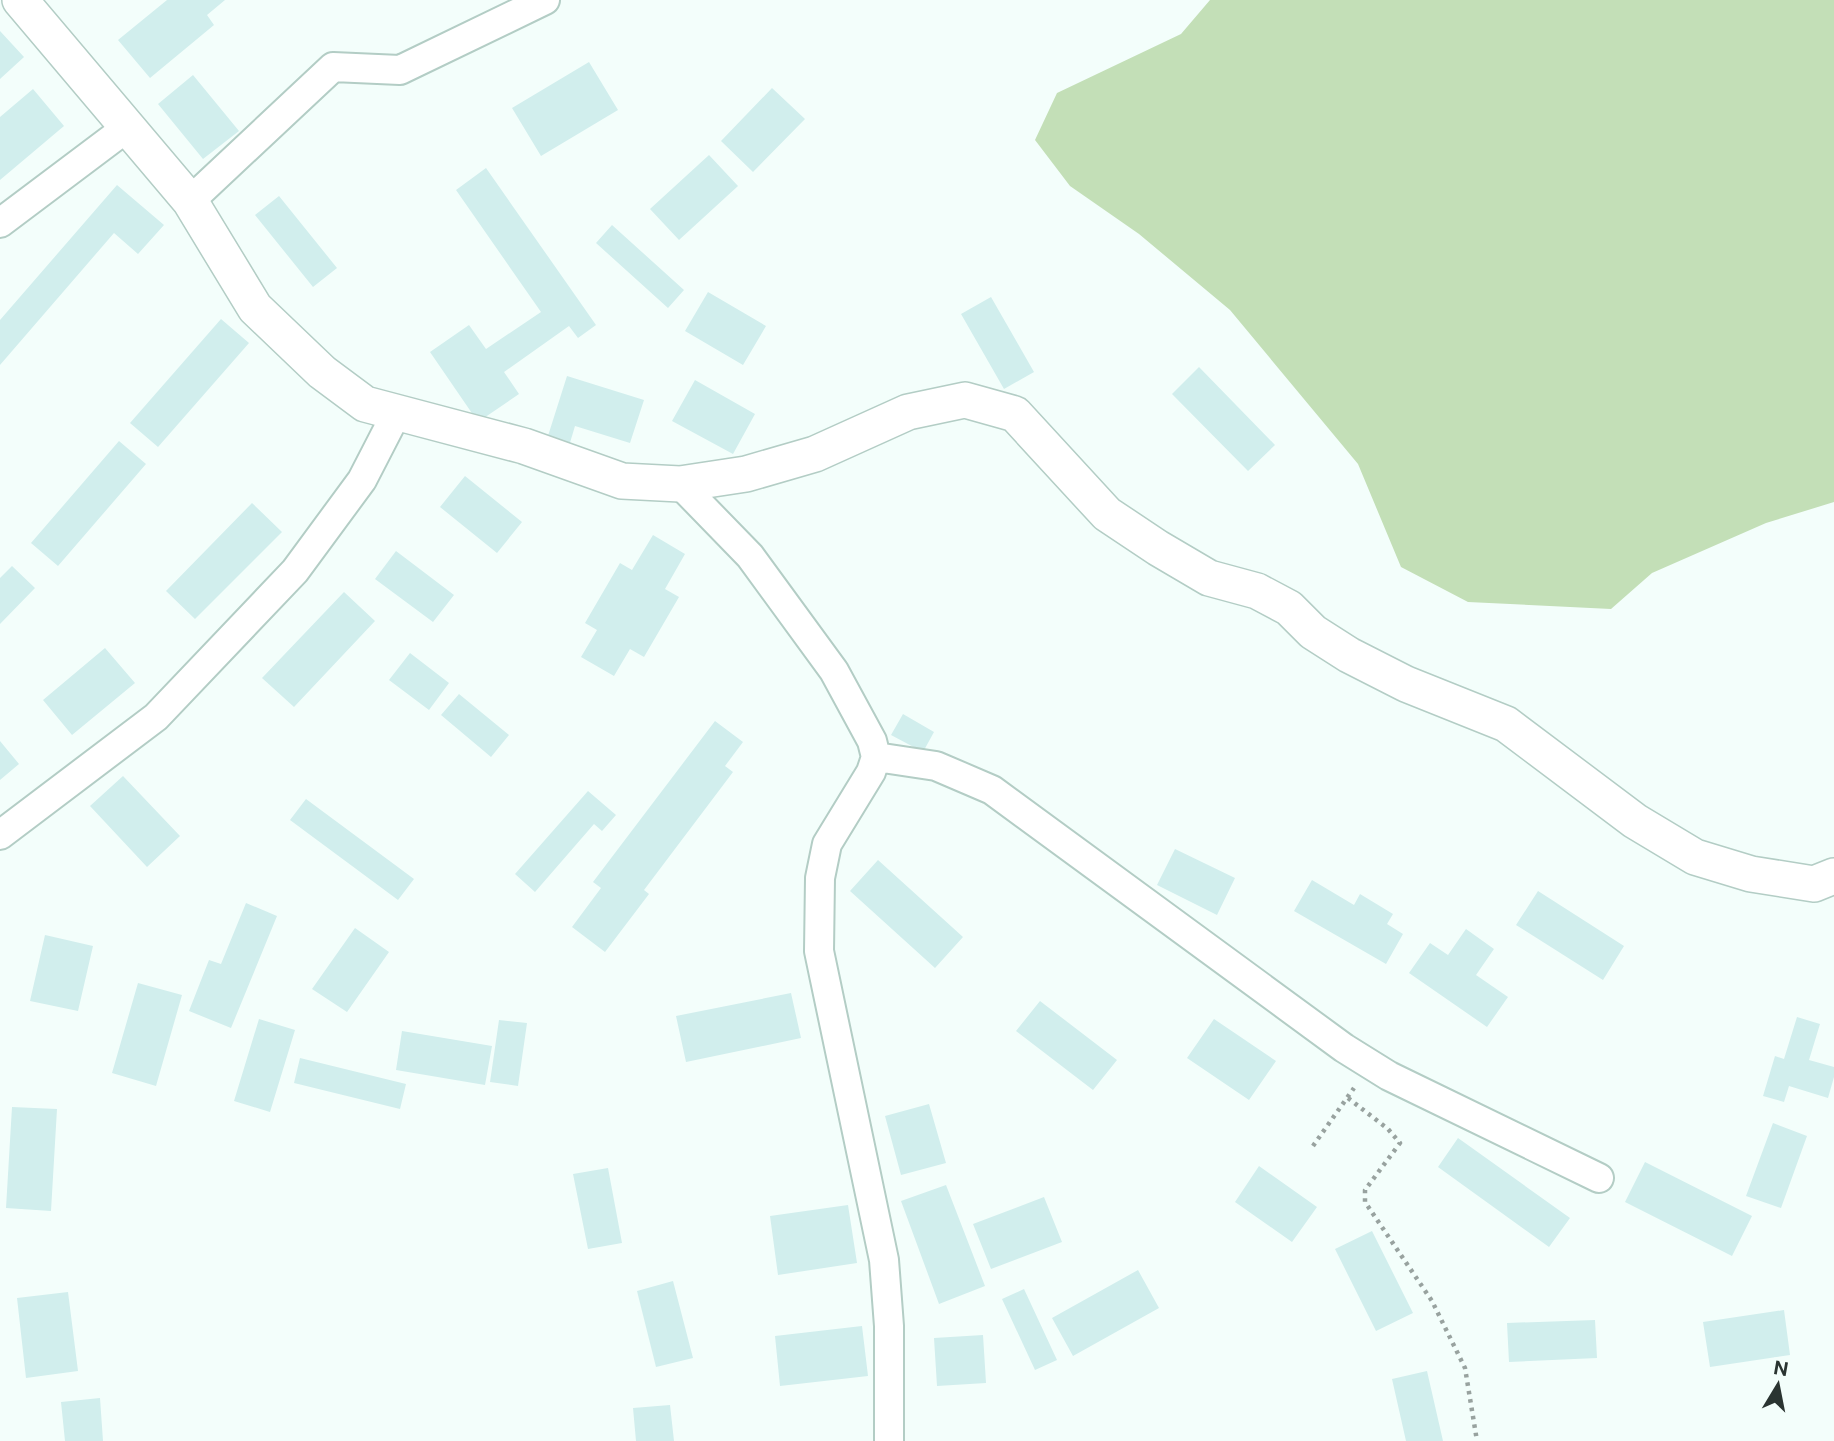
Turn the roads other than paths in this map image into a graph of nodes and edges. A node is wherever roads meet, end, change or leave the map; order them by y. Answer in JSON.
{"nodes":[{"id":1,"x":20,"y":0,"type":"edge"},
{"id":2,"x":545,"y":0,"type":"edge"},
{"id":3,"x":129,"y":126,"type":"junction"},
{"id":4,"x":190,"y":201,"type":"junction"},
{"id":5,"x":0,"y":223,"type":"edge"},
{"id":6,"x":397,"y":414,"type":"junction"},
{"id":7,"x":680,"y":484,"type":"junction"},
{"id":8,"x":876,"y":757,"type":"junction"},
{"id":9,"x":0,"y":835,"type":"edge"},
{"id":10,"x":1834,"y":876,"type":"edge"},
{"id":11,"x":1599,"y":1178,"type":"dead end"},
{"id":12,"x":889,"y":1441,"type":"edge"}],
"edges":[{"from":1,"to":3,"type":"street"},
{"from":2,"to":4,"type":"street"},
{"from":3,"to":4,"type":"street"},
{"from":3,"to":5,"type":"street"},
{"from":4,"to":6,"type":"street"},
{"from":6,"to":7,"type":"street"},
{"from":6,"to":9,"type":"street"},
{"from":7,"to":8,"type":"street"},
{"from":7,"to":10,"type":"street"},
{"from":8,"to":11,"type":"street"},
{"from":8,"to":12,"type":"street"}]}
